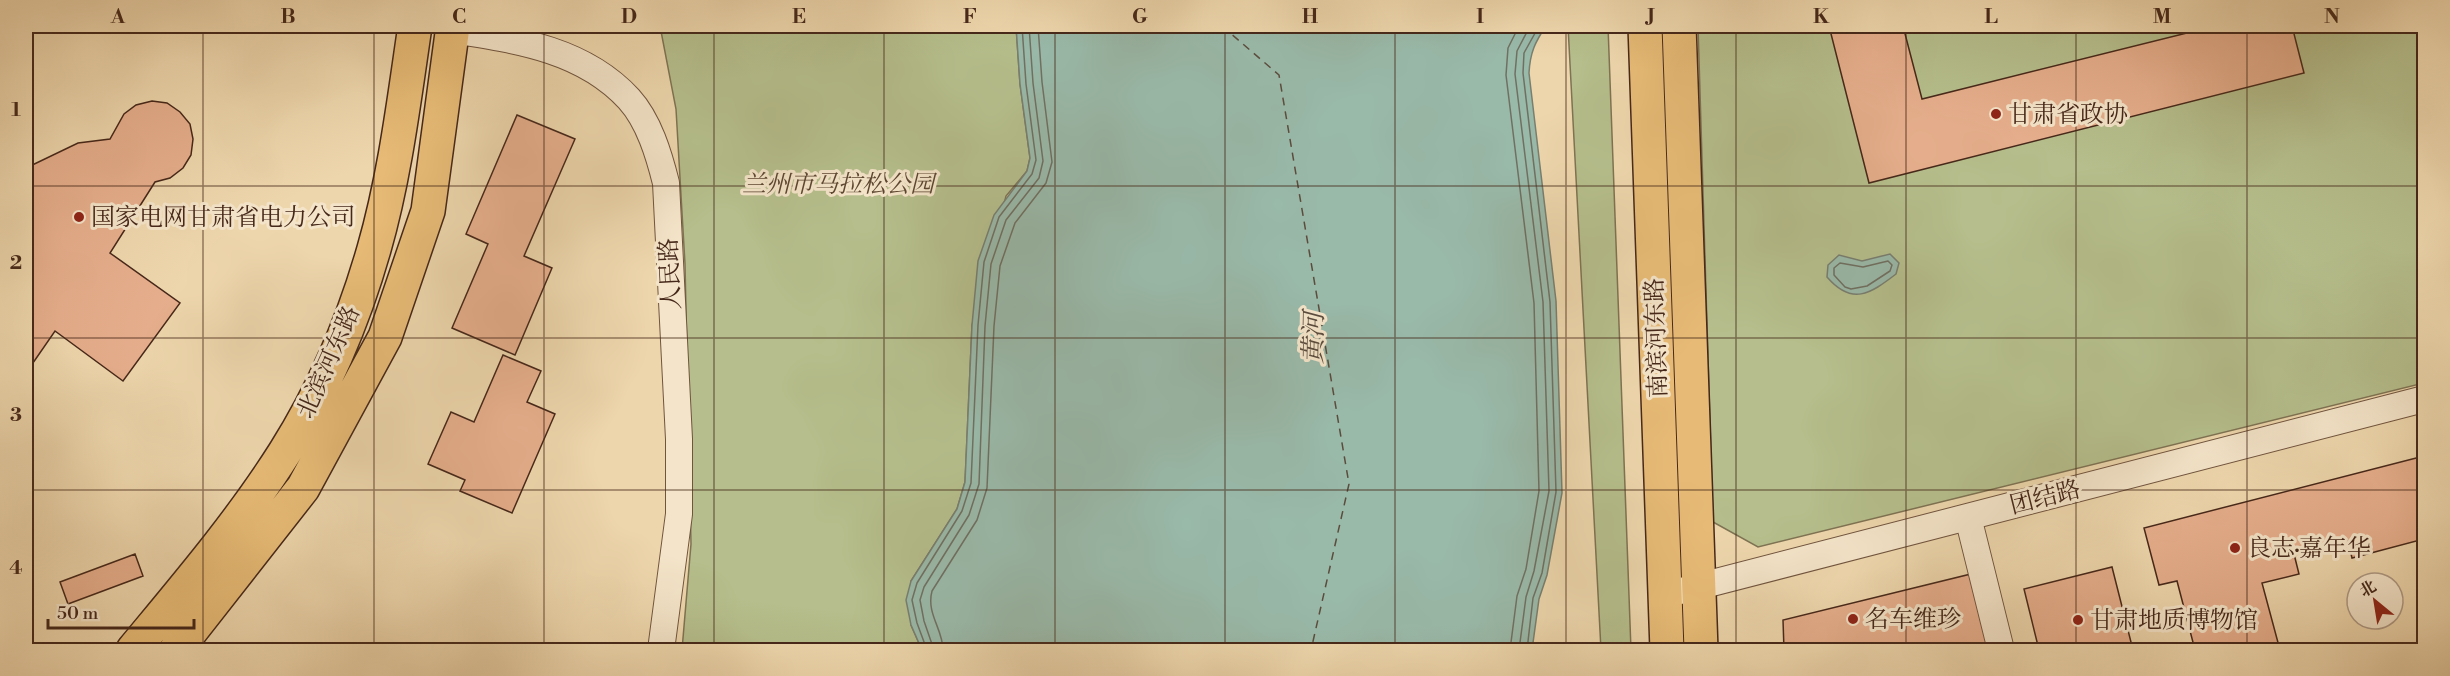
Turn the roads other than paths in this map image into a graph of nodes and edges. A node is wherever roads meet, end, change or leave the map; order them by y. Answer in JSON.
{"nodes":[{"id":1,"x":415,"y":26,"type":"edge"},
{"id":2,"x":1645,"y":26,"type":"edge"},
{"id":3,"x":1679,"y":26,"type":"edge"},
{"id":4,"x":453,"y":28,"type":"edge"},
{"id":5,"x":2424,"y":399,"type":"edge"},
{"id":6,"x":1968,"y":516,"type":"junction"},
{"id":7,"x":1699,"y":586,"type":"junction"},
{"id":8,"x":1665,"y":595,"type":"junction"},
{"id":9,"x":133,"y":651,"type":"edge"},
{"id":10,"x":176,"y":651,"type":"edge"},
{"id":11,"x":661,"y":651,"type":"edge"},
{"id":12,"x":1667,"y":651,"type":"edge"},
{"id":13,"x":1701,"y":651,"type":"edge"},
{"id":14,"x":2001,"y":651,"type":"edge"}],
"edges":[{"from":1,"to":9,"type":"main road","name":"北滨河东路"},
{"from":2,"to":8,"type":"main road","name":"南滨河东路"},
{"from":3,"to":7,"type":"main road","name":"南滨河东路"},
{"from":4,"to":10,"type":"main road","name":"北滨河东路"},
{"from":4,"to":11,"type":"street","name":"人民路"},
{"from":5,"to":6,"type":"street","name":"团结路"},
{"from":6,"to":7,"type":"street","name":"团结路"},
{"from":6,"to":14,"type":"street"},
{"from":7,"to":8,"type":"street","name":"团结路"},
{"from":7,"to":13,"type":"main road","name":"南滨河东路"},
{"from":8,"to":12,"type":"main road","name":"南滨河东路"}]}
